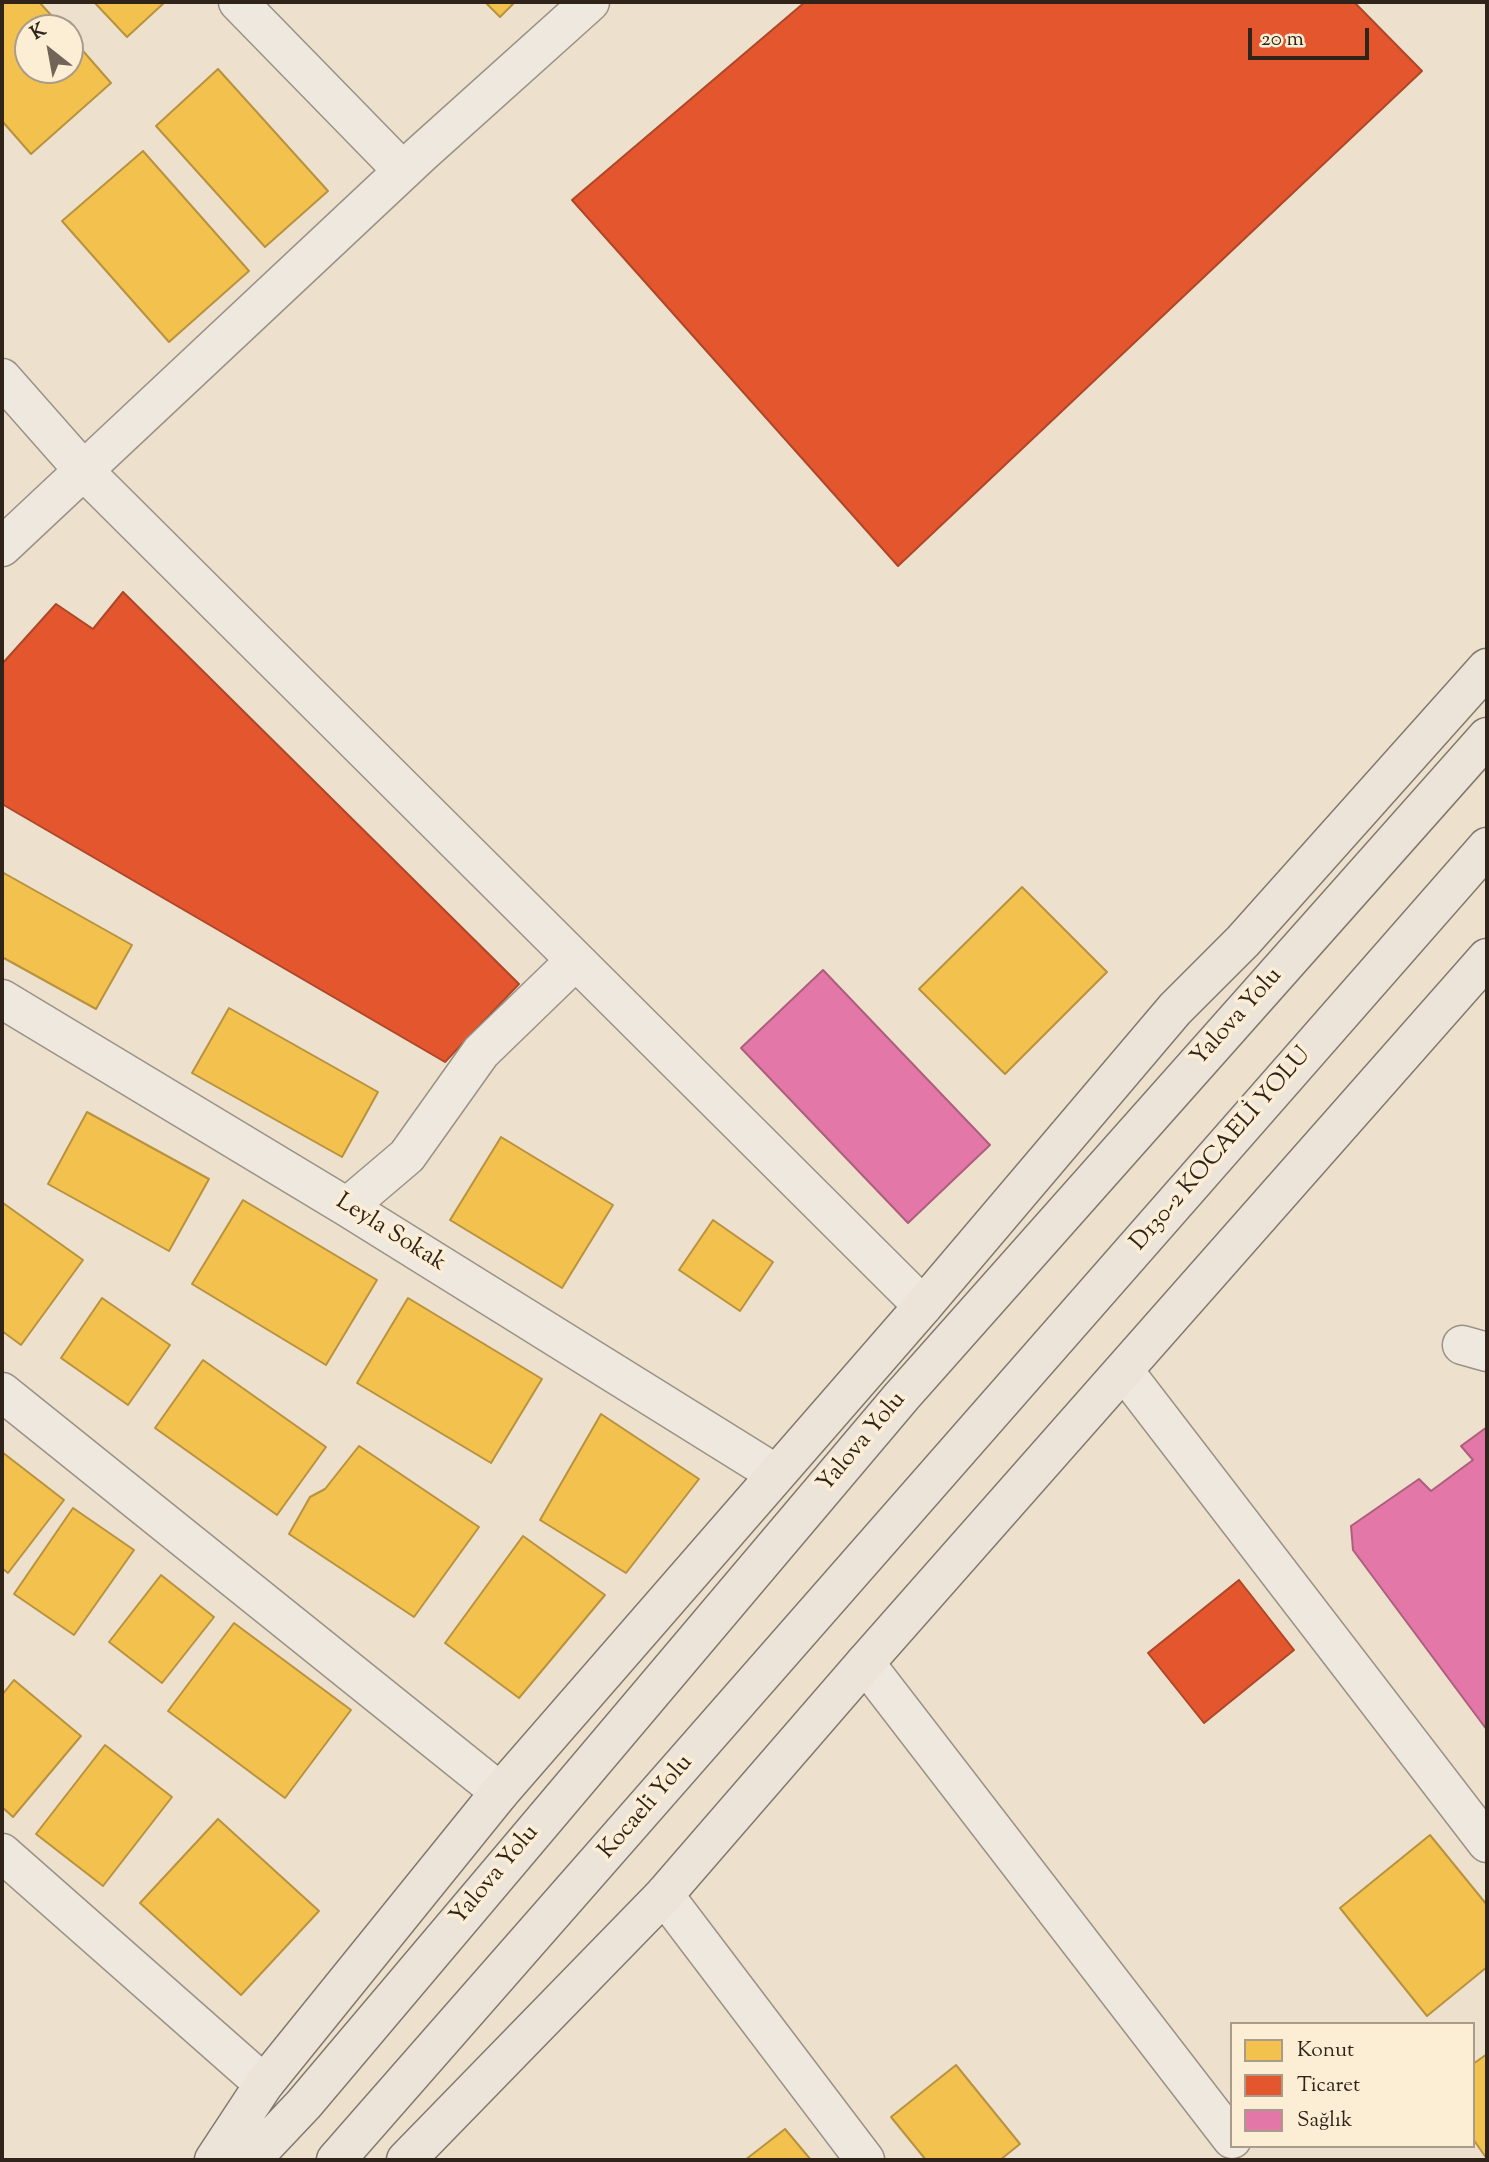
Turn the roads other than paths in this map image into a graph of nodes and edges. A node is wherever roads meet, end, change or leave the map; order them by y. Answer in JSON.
{"nodes":[{"id":1,"x":238,"y":2,"type":"edge"},
{"id":2,"x":590,"y":2,"type":"edge"},
{"id":3,"x":403,"y":172,"type":"junction"},
{"id":4,"x":2,"y":378,"type":"edge"},
{"id":5,"x":84,"y":471,"type":"junction"},
{"id":6,"x":2,"y":547,"type":"edge"},
{"id":7,"x":1487,"y":668,"type":"edge"},
{"id":8,"x":1487,"y":737,"type":"edge"},
{"id":9,"x":1487,"y":847,"type":"edge"},
{"id":10,"x":1487,"y":958,"type":"edge"},
{"id":11,"x":575,"y":961,"type":"junction"},
{"id":12,"x":2,"y":999,"type":"edge"},
{"id":13,"x":347,"y":1207,"type":"junction"},
{"id":14,"x":923,"y":1306,"type":"junction"},
{"id":15,"x":1124,"y":1370,"type":"junction"},
{"id":16,"x":2,"y":1392,"type":"edge"},
{"id":17,"x":957,"y":1454,"type":"joint"},
{"id":18,"x":776,"y":1474,"type":"junction"},
{"id":19,"x":865,"y":1663,"type":"junction"},
{"id":20,"x":500,"y":1792,"type":"junction"},
{"id":21,"x":1487,"y":1843,"type":"edge"},
{"id":22,"x":2,"y":1853,"type":"edge"},
{"id":23,"x":664,"y":1895,"type":"junction"},
{"id":24,"x":264,"y":2084,"type":"junction"},
{"id":25,"x":1230,"y":2136,"type":"edge"},
{"id":26,"x":214,"y":2160,"type":"edge"},
{"id":27,"x":251,"y":2160,"type":"edge"},
{"id":28,"x":336,"y":2160,"type":"edge"},
{"id":29,"x":406,"y":2160,"type":"edge"},
{"id":30,"x":865,"y":2160,"type":"edge"}],
"edges":[{"from":1,"to":3,"type":"street"},
{"from":2,"to":3,"type":"street"},
{"from":3,"to":5,"type":"street"},
{"from":4,"to":5,"type":"street"},
{"from":5,"to":6,"type":"street"},
{"from":5,"to":11,"type":"street"},
{"from":7,"to":14,"type":"highway"},
{"from":8,"to":27,"type":"highway","name":"Yalova Yolu"},
{"from":9,"to":17,"type":"highway","name":"D130-2 KOCAELİ YOLU"},
{"from":10,"to":15,"type":"highway"},
{"from":11,"to":13,"type":"street"},
{"from":11,"to":14,"type":"street"},
{"from":12,"to":13,"type":"street","name":"Leyla Sokak"},
{"from":13,"to":18,"type":"street","name":"Leyla Sokak"},
{"from":14,"to":18,"type":"highway"},
{"from":15,"to":19,"type":"highway"},
{"from":15,"to":21,"type":"street"},
{"from":16,"to":20,"type":"street"},
{"from":17,"to":28,"type":"highway","name":"Kocaeli̇ Yolu"},
{"from":18,"to":20,"type":"highway"},
{"from":19,"to":23,"type":"highway"},
{"from":19,"to":25,"type":"street"},
{"from":20,"to":24,"type":"highway"},
{"from":22,"to":24,"type":"street"},
{"from":23,"to":29,"type":"highway"},
{"from":23,"to":30,"type":"street"},
{"from":24,"to":26,"type":"highway"}]}
